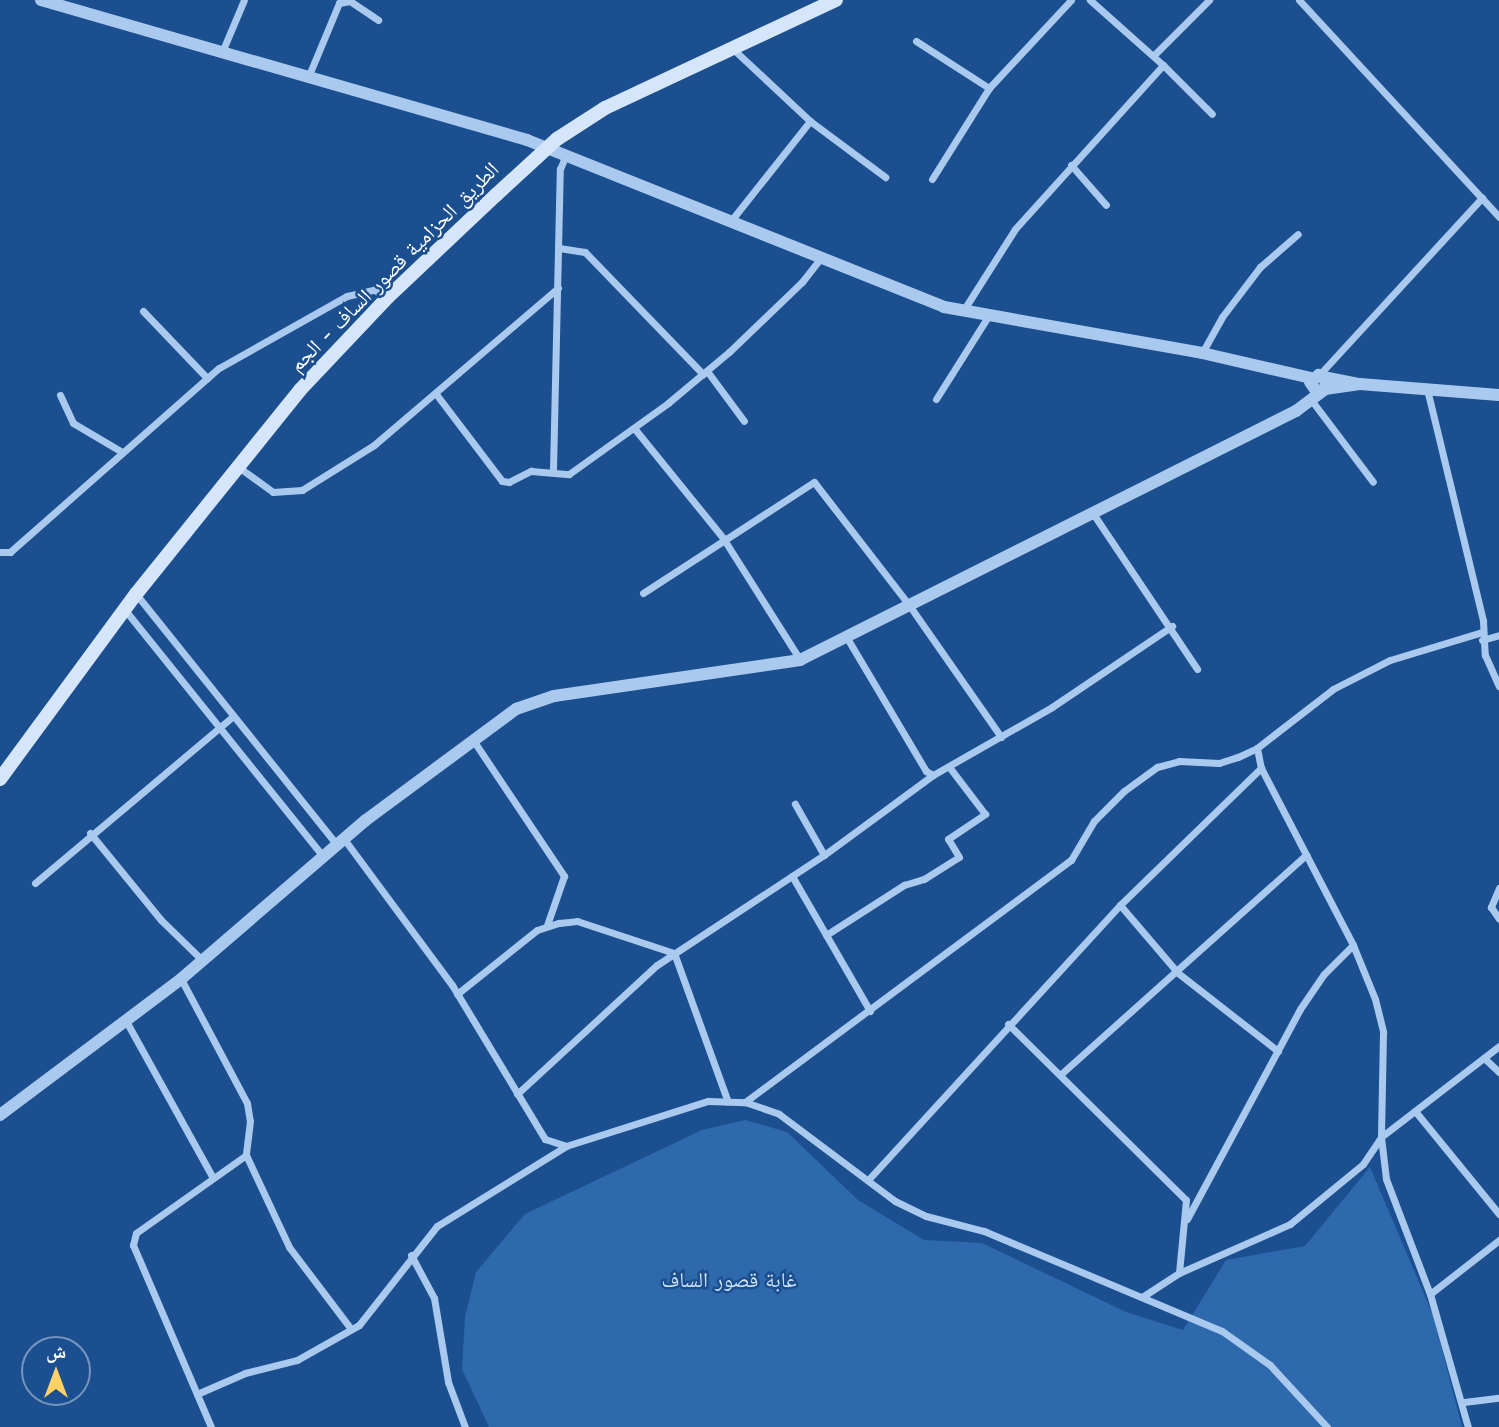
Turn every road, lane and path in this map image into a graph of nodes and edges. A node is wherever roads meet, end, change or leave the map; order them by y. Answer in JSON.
{"nodes":[{"id":1,"x":40,"y":0,"type":"edge"},
{"id":2,"x":244,"y":0,"type":"edge"},
{"id":3,"x":836,"y":0,"type":"edge"},
{"id":4,"x":1071,"y":0,"type":"edge"},
{"id":5,"x":1090,"y":0,"type":"edge"},
{"id":6,"x":1209,"y":0,"type":"edge"},
{"id":7,"x":1299,"y":0,"type":"edge"},
{"id":8,"x":378,"y":20,"type":"dead end"},
{"id":9,"x":916,"y":41,"type":"dead end"},
{"id":10,"x":730,"y":46,"type":"junction"},
{"id":11,"x":222,"y":52,"type":"junction"},
{"id":12,"x":1154,"y":55,"type":"junction"},
{"id":13,"x":1163,"y":65,"type":"junction"},
{"id":14,"x":309,"y":75,"type":"junction"},
{"id":15,"x":989,"y":88,"type":"junction"},
{"id":16,"x":1212,"y":114,"type":"dead end"},
{"id":17,"x":810,"y":121,"type":"junction"},
{"id":18,"x":546,"y":149,"type":"junction"},
{"id":19,"x":566,"y":155,"type":"junction"},
{"id":20,"x":1071,"y":166,"type":"junction"},
{"id":21,"x":885,"y":177,"type":"dead end"},
{"id":22,"x":932,"y":179,"type":"dead end"},
{"id":23,"x":1482,"y":198,"type":"junction"},
{"id":24,"x":1106,"y":205,"type":"dead end"},
{"id":25,"x":1499,"y":217,"type":"edge"},
{"id":26,"x":730,"y":222,"type":"junction"},
{"id":27,"x":1298,"y":234,"type":"dead end"},
{"id":28,"x":559,"y":248,"type":"junction"},
{"id":29,"x":819,"y":260,"type":"junction"},
{"id":30,"x":558,"y":288,"type":"junction"},
{"id":31,"x":388,"y":297,"type":"junction"},
{"id":32,"x":143,"y":311,"type":"dead end"},
{"id":33,"x":963,"y":312,"type":"junction"},
{"id":34,"x":987,"y":318,"type":"junction"},
{"id":35,"x":1202,"y":353,"type":"junction"},
{"id":36,"x":705,"y":373,"type":"junction"},
{"id":37,"x":207,"y":378,"type":"junction"},
{"id":38,"x":1318,"y":385,"type":"junction"},
{"id":39,"x":1427,"y":388,"type":"junction"},
{"id":40,"x":436,"y":394,"type":"junction"},
{"id":41,"x":60,"y":395,"type":"dead end"},
{"id":42,"x":1499,"y":395,"type":"edge"},
{"id":43,"x":936,"y":398,"type":"dead end"},
{"id":44,"x":744,"y":421,"type":"dead end"},
{"id":45,"x":634,"y":428,"type":"junction"},
{"id":46,"x":122,"y":453,"type":"junction"},
{"id":47,"x":237,"y":466,"type":"junction"},
{"id":48,"x":553,"y":470,"type":"junction"},
{"id":49,"x":1373,"y":482,"type":"dead end"},
{"id":50,"x":1092,"y":511,"type":"junction"},
{"id":51,"x":723,"y":538,"type":"junction"},
{"id":52,"x":0,"y":552,"type":"edge"},
{"id":53,"x":643,"y":593,"type":"dead end"},
{"id":54,"x":136,"y":594,"type":"junction"},
{"id":55,"x":909,"y":605,"type":"junction"},
{"id":56,"x":125,"y":610,"type":"junction"},
{"id":57,"x":1172,"y":626,"type":"junction"},
{"id":58,"x":1499,"y":635,"type":"edge"},
{"id":59,"x":1482,"y":636,"type":"junction"},
{"id":60,"x":847,"y":638,"type":"junction"},
{"id":61,"x":800,"y":660,"type":"junction"},
{"id":62,"x":1197,"y":669,"type":"dead end"},
{"id":63,"x":1499,"y":686,"type":"edge"},
{"id":64,"x":233,"y":716,"type":"junction"},
{"id":65,"x":219,"y":727,"type":"junction"},
{"id":66,"x":1001,"y":737,"type":"junction"},
{"id":67,"x":473,"y":739,"type":"junction"},
{"id":68,"x":1257,"y":748,"type":"junction"},
{"id":69,"x":950,"y":768,"type":"junction"},
{"id":70,"x":1261,"y":768,"type":"junction"},
{"id":71,"x":933,"y":775,"type":"junction"},
{"id":72,"x":0,"y":779,"type":"edge"},
{"id":73,"x":796,"y":804,"type":"dead end"},
{"id":74,"x":90,"y":833,"type":"junction"},
{"id":75,"x":340,"y":842,"type":"junction"},
{"id":76,"x":824,"y":855,"type":"junction"},
{"id":77,"x":1306,"y":855,"type":"junction"},
{"id":78,"x":323,"y":856,"type":"junction"},
{"id":79,"x":792,"y":876,"type":"junction"},
{"id":80,"x":35,"y":883,"type":"dead end"},
{"id":81,"x":1499,"y":888,"type":"edge"},
{"id":82,"x":1120,"y":905,"type":"junction"},
{"id":83,"x":1499,"y":919,"type":"edge"},
{"id":84,"x":547,"y":925,"type":"junction"},
{"id":85,"x":826,"y":936,"type":"junction"},
{"id":86,"x":1353,"y":945,"type":"junction"},
{"id":87,"x":674,"y":953,"type":"junction"},
{"id":88,"x":202,"y":960,"type":"junction"},
{"id":89,"x":1178,"y":972,"type":"junction"},
{"id":90,"x":180,"y":979,"type":"junction"},
{"id":91,"x":457,"y":994,"type":"junction"},
{"id":92,"x":870,"y":1011,"type":"junction"},
{"id":93,"x":126,"y":1021,"type":"junction"},
{"id":94,"x":1008,"y":1024,"type":"junction"},
{"id":95,"x":1499,"y":1046,"type":"edge"},
{"id":96,"x":1278,"y":1051,"type":"junction"},
{"id":97,"x":1484,"y":1058,"type":"junction"},
{"id":98,"x":1499,"y":1072,"type":"edge"},
{"id":99,"x":1061,"y":1074,"type":"junction"},
{"id":100,"x":517,"y":1094,"type":"junction"},
{"id":101,"x":727,"y":1102,"type":"junction"},
{"id":102,"x":745,"y":1102,"type":"junction"},
{"id":103,"x":1415,"y":1111,"type":"junction"},
{"id":104,"x":0,"y":1115,"type":"edge"},
{"id":105,"x":1381,"y":1137,"type":"junction"},
{"id":106,"x":566,"y":1146,"type":"junction"},
{"id":107,"x":246,"y":1155,"type":"junction"},
{"id":108,"x":213,"y":1178,"type":"junction"},
{"id":109,"x":868,"y":1180,"type":"junction"},
{"id":110,"x":1499,"y":1214,"type":"edge"},
{"id":111,"x":1187,"y":1219,"type":"junction"},
{"id":112,"x":1499,"y":1240,"type":"edge"},
{"id":113,"x":411,"y":1255,"type":"junction"},
{"id":114,"x":1179,"y":1273,"type":"junction"},
{"id":115,"x":1430,"y":1294,"type":"junction"},
{"id":116,"x":1142,"y":1297,"type":"junction"},
{"id":117,"x":351,"y":1329,"type":"junction"},
{"id":118,"x":197,"y":1394,"type":"junction"},
{"id":119,"x":1499,"y":1398,"type":"edge"},
{"id":120,"x":1464,"y":1402,"type":"junction"},
{"id":121,"x":462,"y":1426,"type":"edge"},
{"id":122,"x":211,"y":1427,"type":"edge"},
{"id":123,"x":1327,"y":1427,"type":"edge"},
{"id":124,"x":1468,"y":1427,"type":"edge"}],
"edges":[{"from":1,"to":11,"type":"street"},
{"from":2,"to":11,"type":"street"},
{"from":3,"to":10,"type":"main road","name":"الطريق الحزامية قصور الساف - الجم"},
{"from":4,"to":15,"type":"street"},
{"from":5,"to":12,"type":"street"},
{"from":6,"to":12,"type":"street"},
{"from":7,"to":23,"type":"street"},
{"from":8,"to":14,"type":"street"},
{"from":9,"to":15,"type":"street"},
{"from":10,"to":17,"type":"street"},
{"from":10,"to":18,"type":"main road","name":"الطريق الحزامية قصور الساف - الجم"},
{"from":11,"to":14,"type":"street"},
{"from":12,"to":13,"type":"street"},
{"from":13,"to":16,"type":"street"},
{"from":13,"to":20,"type":"street"},
{"from":14,"to":18,"type":"street"},
{"from":15,"to":22,"type":"street"},
{"from":17,"to":21,"type":"street"},
{"from":17,"to":26,"type":"street"},
{"from":18,"to":19,"type":"street"},
{"from":18,"to":31,"type":"main road","name":"الطريق الحزامية قصور الساف - الجم"},
{"from":19,"to":26,"type":"street"},
{"from":19,"to":28,"type":"street"},
{"from":20,"to":24,"type":"street"},
{"from":20,"to":33,"type":"street"},
{"from":23,"to":25,"type":"street"},
{"from":23,"to":38,"type":"street"},
{"from":26,"to":29,"type":"street"},
{"from":27,"to":35,"type":"street"},
{"from":28,"to":30,"type":"street"},
{"from":28,"to":36,"type":"street"},
{"from":29,"to":33,"type":"street"},
{"from":29,"to":36,"type":"street"},
{"from":30,"to":40,"type":"street"},
{"from":30,"to":48,"type":"street"},
{"from":31,"to":37,"type":"street"},
{"from":31,"to":47,"type":"main road","name":"الطريق الحزامية قصور الساف - الجم"},
{"from":32,"to":37,"type":"street"},
{"from":33,"to":34,"type":"street"},
{"from":34,"to":35,"type":"street"},
{"from":34,"to":43,"type":"street"},
{"from":35,"to":38,"type":"street"},
{"from":36,"to":44,"type":"street"},
{"from":36,"to":45,"type":"street"},
{"from":37,"to":46,"type":"street"},
{"from":38,"to":39,"type":"street"},
{"from":38,"to":49,"type":"street"},
{"from":38,"to":50,"type":"street"},
{"from":39,"to":42,"type":"street"},
{"from":39,"to":59,"type":"street"},
{"from":40,"to":47,"type":"street"},
{"from":40,"to":48,"type":"street"},
{"from":41,"to":46,"type":"street"},
{"from":45,"to":48,"type":"street"},
{"from":45,"to":51,"type":"street"},
{"from":46,"to":52,"type":"street"},
{"from":47,"to":54,"type":"main road","name":"الطريق الحزامية قصور الساف - الجم"},
{"from":50,"to":55,"type":"street"},
{"from":50,"to":57,"type":"street"},
{"from":51,"to":53,"type":"street"},
{"from":51,"to":55,"type":"street"},
{"from":51,"to":61,"type":"street"},
{"from":54,"to":56,"type":"main road","name":"الطريق الحزامية قصور الساف - الجم"},
{"from":54,"to":64,"type":"street"},
{"from":55,"to":60,"type":"street"},
{"from":55,"to":66,"type":"street"},
{"from":56,"to":65,"type":"street"},
{"from":56,"to":72,"type":"main road","name":"الطريق الحزامية قصور الساف - الجم"},
{"from":57,"to":62,"type":"street"},
{"from":57,"to":66,"type":"street"},
{"from":58,"to":59,"type":"street"},
{"from":59,"to":63,"type":"street"},
{"from":59,"to":68,"type":"street"},
{"from":60,"to":61,"type":"street"},
{"from":60,"to":71,"type":"street"},
{"from":61,"to":67,"type":"street"},
{"from":64,"to":65,"type":"street"},
{"from":64,"to":75,"type":"street"},
{"from":65,"to":74,"type":"street"},
{"from":65,"to":78,"type":"street"},
{"from":66,"to":69,"type":"street"},
{"from":67,"to":75,"type":"street"},
{"from":67,"to":84,"type":"street"},
{"from":68,"to":70,"type":"street"},
{"from":68,"to":92,"type":"street"},
{"from":69,"to":71,"type":"street"},
{"from":69,"to":85,"type":"street"},
{"from":70,"to":77,"type":"street"},
{"from":70,"to":82,"type":"street"},
{"from":71,"to":76,"type":"street"},
{"from":73,"to":76,"type":"street"},
{"from":74,"to":80,"type":"street"},
{"from":74,"to":88,"type":"street"},
{"from":75,"to":78,"type":"street"},
{"from":75,"to":91,"type":"street"},
{"from":76,"to":79,"type":"street"},
{"from":77,"to":86,"type":"street"},
{"from":77,"to":89,"type":"street"},
{"from":78,"to":88,"type":"street"},
{"from":79,"to":85,"type":"street"},
{"from":79,"to":87,"type":"street"},
{"from":81,"to":83,"type":"street"},
{"from":82,"to":89,"type":"street"},
{"from":82,"to":94,"type":"street"},
{"from":84,"to":87,"type":"street"},
{"from":84,"to":91,"type":"street"},
{"from":85,"to":92,"type":"street"},
{"from":86,"to":96,"type":"street"},
{"from":86,"to":105,"type":"street"},
{"from":87,"to":100,"type":"street"},
{"from":87,"to":101,"type":"street"},
{"from":88,"to":90,"type":"street"},
{"from":89,"to":96,"type":"street"},
{"from":89,"to":99,"type":"street"},
{"from":90,"to":93,"type":"street"},
{"from":90,"to":107,"type":"street"},
{"from":91,"to":100,"type":"street"},
{"from":92,"to":102,"type":"street"},
{"from":93,"to":104,"type":"street"},
{"from":93,"to":108,"type":"street"},
{"from":94,"to":99,"type":"street"},
{"from":94,"to":109,"type":"street"},
{"from":95,"to":97,"type":"street"},
{"from":96,"to":111,"type":"street"},
{"from":97,"to":98,"type":"street"},
{"from":97,"to":103,"type":"street"},
{"from":99,"to":111,"type":"street"},
{"from":100,"to":106,"type":"street"},
{"from":101,"to":102,"type":"street"},
{"from":101,"to":106,"type":"street"},
{"from":102,"to":109,"type":"street"},
{"from":103,"to":105,"type":"street"},
{"from":103,"to":110,"type":"street"},
{"from":105,"to":114,"type":"street"},
{"from":105,"to":115,"type":"street"},
{"from":106,"to":113,"type":"street"},
{"from":107,"to":108,"type":"street"},
{"from":107,"to":117,"type":"street"},
{"from":108,"to":118,"type":"street"},
{"from":109,"to":116,"type":"street"},
{"from":111,"to":114,"type":"street"},
{"from":112,"to":115,"type":"street"},
{"from":113,"to":117,"type":"street"},
{"from":113,"to":121,"type":"street"},
{"from":114,"to":116,"type":"street"},
{"from":115,"to":120,"type":"street"},
{"from":116,"to":123,"type":"street"},
{"from":117,"to":118,"type":"street"},
{"from":118,"to":122,"type":"street"},
{"from":119,"to":120,"type":"street"},
{"from":120,"to":124,"type":"street"}]}
